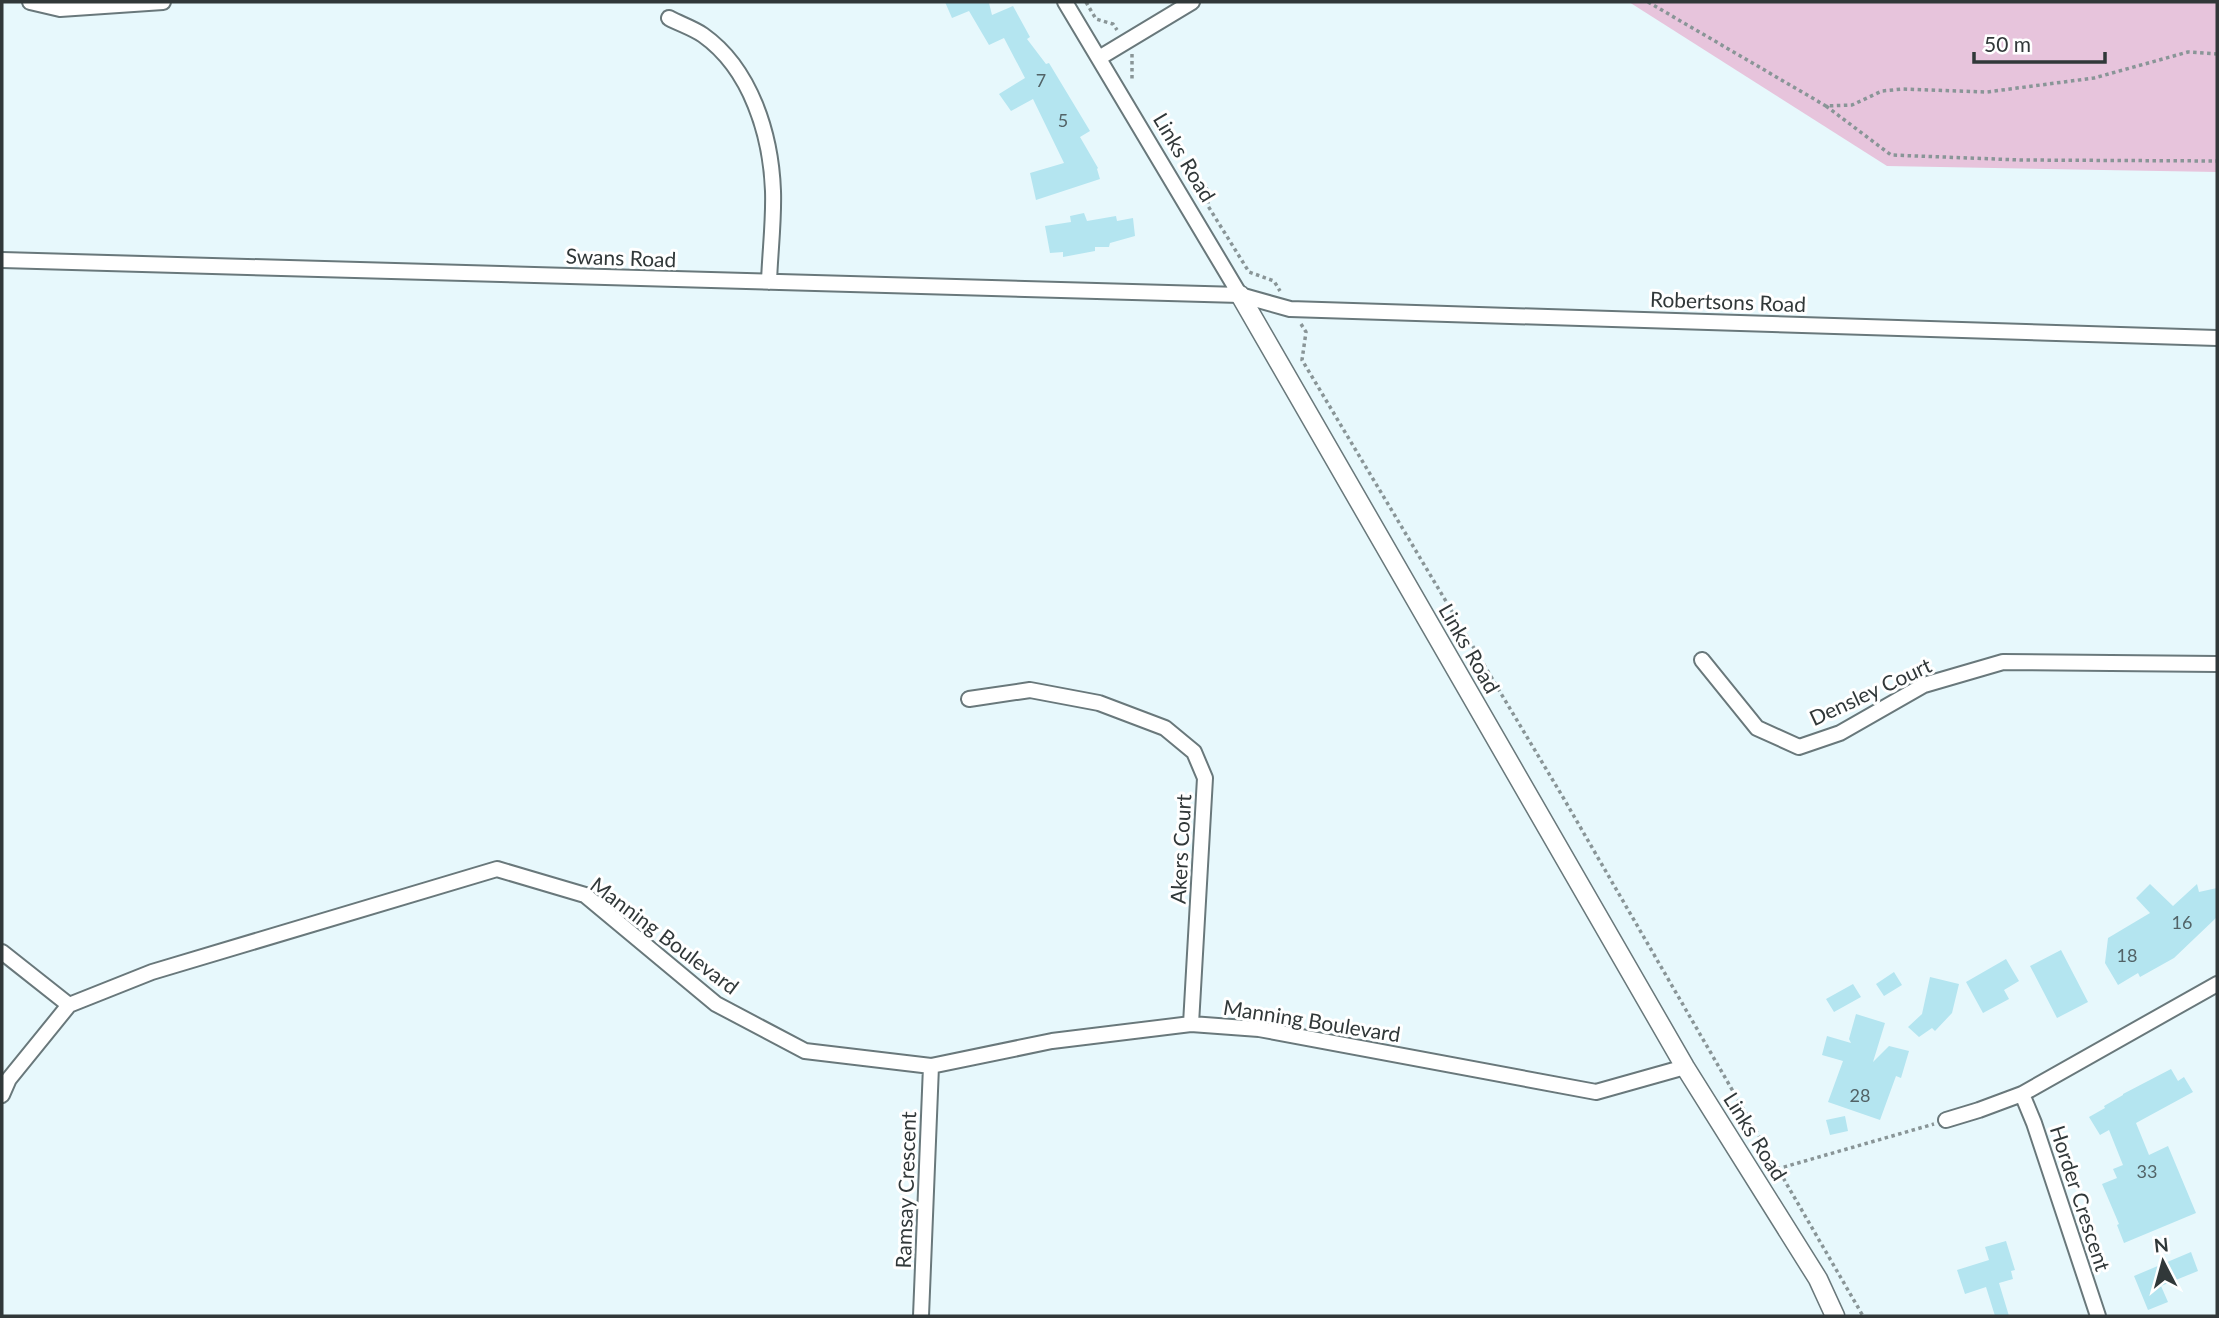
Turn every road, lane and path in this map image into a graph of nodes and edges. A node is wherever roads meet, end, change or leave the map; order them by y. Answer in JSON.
{"nodes":[{"id":1,"x":30,"y":2,"type":"edge"},
{"id":2,"x":163,"y":2,"type":"edge"},
{"id":3,"x":1065,"y":2,"type":"edge"},
{"id":4,"x":1086,"y":2,"type":"edge"},
{"id":5,"x":1192,"y":2,"type":"edge"},
{"id":6,"x":1648,"y":2,"type":"edge"},
{"id":7,"x":669,"y":18,"type":"dead end"},
{"id":8,"x":1125,"y":42,"type":"junction"},
{"id":9,"x":2217,"y":54,"type":"edge"},
{"id":10,"x":1099,"y":58,"type":"junction"},
{"id":11,"x":1138,"y":90,"type":"dead end"},
{"id":12,"x":1826,"y":106,"type":"junction"},
{"id":13,"x":2217,"y":161,"type":"edge"},
{"id":14,"x":1183,"y":168,"type":"dead end"},
{"id":15,"x":2,"y":260,"type":"edge"},
{"id":16,"x":769,"y":282,"type":"junction"},
{"id":17,"x":1240,"y":295,"type":"junction"},
{"id":18,"x":1290,"y":309,"type":"junction"},
{"id":19,"x":2217,"y":338,"type":"edge"},
{"id":20,"x":1702,"y":660,"type":"dead end"},
{"id":21,"x":2217,"y":664,"type":"edge"},
{"id":22,"x":969,"y":699,"type":"dead end"},
{"id":23,"x":2,"y":952,"type":"edge"},
{"id":24,"x":2217,"y":984,"type":"edge"},
{"id":25,"x":69,"y":1005,"type":"junction"},
{"id":26,"x":1191,"y":1024,"type":"junction"},
{"id":27,"x":931,"y":1066,"type":"junction"},
{"id":28,"x":1685,"y":1067,"type":"junction"},
{"id":29,"x":2022,"y":1094,"type":"junction"},
{"id":30,"x":2,"y":1095,"type":"edge"},
{"id":31,"x":1946,"y":1120,"type":"joint"},
{"id":32,"x":1777,"y":1169,"type":"junction"},
{"id":33,"x":920,"y":1316,"type":"edge"},
{"id":34,"x":1835,"y":1316,"type":"edge"},
{"id":35,"x":1863,"y":1316,"type":"edge"},
{"id":36,"x":2098,"y":1316,"type":"edge"}],
"edges":[{"from":1,"to":2,"type":"street"},
{"from":3,"to":10,"type":"street","name":"Links Road"},
{"from":4,"to":8,"type":"path"},
{"from":5,"to":8,"type":"street"},
{"from":6,"to":12,"type":"path"},
{"from":7,"to":16,"type":"street"},
{"from":8,"to":10,"type":"street"},
{"from":8,"to":11,"type":"path"},
{"from":9,"to":12,"type":"path"},
{"from":10,"to":17,"type":"street","name":"Links Road"},
{"from":12,"to":13,"type":"path"},
{"from":14,"to":18,"type":"path"},
{"from":15,"to":16,"type":"street","name":"Swans Road"},
{"from":16,"to":17,"type":"street","name":"Swans Road"},
{"from":17,"to":18,"type":"street","name":"Robertsons Road"},
{"from":17,"to":28,"type":"street","name":"Links Road"},
{"from":18,"to":19,"type":"street","name":"Robertsons Road"},
{"from":18,"to":32,"type":"path"},
{"from":20,"to":21,"type":"street","name":"Densley Court"},
{"from":22,"to":26,"type":"street","name":"Akers Court"},
{"from":23,"to":25,"type":"street"},
{"from":24,"to":29,"type":"street"},
{"from":25,"to":27,"type":"street","name":"Manning Boulevard"},
{"from":25,"to":30,"type":"street","name":"Manning Boulevard"},
{"from":26,"to":27,"type":"street","name":"Manning Boulevard"},
{"from":26,"to":28,"type":"street","name":"Manning Boulevard"},
{"from":27,"to":33,"type":"street","name":"Ramsay Crescent"},
{"from":28,"to":34,"type":"street","name":"Links Road"},
{"from":29,"to":31,"type":"street"},
{"from":29,"to":36,"type":"street","name":"Horder Crescent"},
{"from":31,"to":32,"type":"path"},
{"from":32,"to":35,"type":"path"}]}
